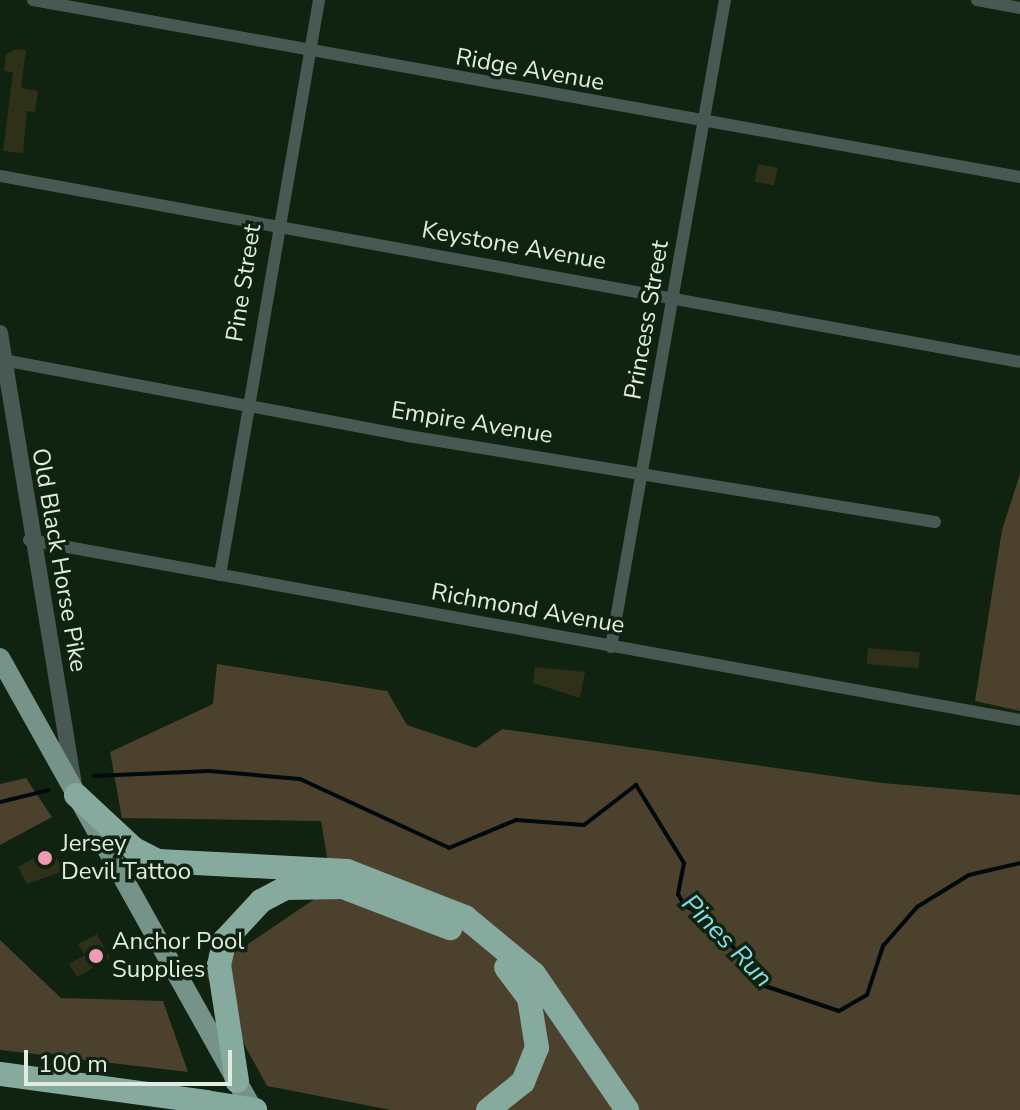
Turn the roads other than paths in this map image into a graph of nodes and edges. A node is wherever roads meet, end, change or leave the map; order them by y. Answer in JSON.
{"nodes":[{"id":1,"x":33,"y":0,"type":"edge"},
{"id":2,"x":319,"y":0,"type":"edge"},
{"id":3,"x":725,"y":0,"type":"edge"},
{"id":4,"x":977,"y":0,"type":"edge"},
{"id":5,"x":1020,"y":8,"type":"edge"},
{"id":6,"x":309,"y":53,"type":"junction"},
{"id":7,"x":705,"y":123,"type":"junction"},
{"id":8,"x":0,"y":176,"type":"edge"},
{"id":9,"x":1020,"y":177,"type":"edge"},
{"id":10,"x":275,"y":225,"type":"junction"},
{"id":11,"x":673,"y":298,"type":"junction"},
{"id":12,"x":0,"y":333,"type":"edge"},
{"id":13,"x":3,"y":360,"type":"junction"},
{"id":14,"x":1020,"y":362,"type":"edge"},
{"id":15,"x":247,"y":403,"type":"junction"},
{"id":16,"x":643,"y":473,"type":"junction"},
{"id":17,"x":935,"y":522,"type":"dead end"},
{"id":18,"x":29,"y":540,"type":"junction"},
{"id":19,"x":220,"y":575,"type":"junction"},
{"id":20,"x":611,"y":647,"type":"junction"},
{"id":21,"x":0,"y":658,"type":"edge"},
{"id":22,"x":1020,"y":720,"type":"edge"},
{"id":23,"x":76,"y":795,"type":"junction"},
{"id":24,"x":0,"y":1074,"type":"edge"},
{"id":25,"x":237,"y":1081,"type":"junction"},
{"id":26,"x":254,"y":1110,"type":"edge"},
{"id":27,"x":488,"y":1110,"type":"edge"},
{"id":28,"x":627,"y":1110,"type":"edge"}],
"edges":[{"from":1,"to":6,"type":"street","name":"Ridge Avenue"},
{"from":2,"to":6,"type":"street","name":"Pine Street"},
{"from":3,"to":7,"type":"street","name":"Princess Street"},
{"from":4,"to":5,"type":"street"},
{"from":6,"to":7,"type":"street","name":"Ridge Avenue"},
{"from":6,"to":10,"type":"street","name":"Pine Street"},
{"from":7,"to":9,"type":"street","name":"Ridge Avenue"},
{"from":7,"to":11,"type":"street","name":"Princess Street"},
{"from":8,"to":10,"type":"street","name":"Keystone Avenue"},
{"from":10,"to":11,"type":"street","name":"Keystone Avenue"},
{"from":10,"to":15,"type":"street","name":"Pine Street"},
{"from":11,"to":14,"type":"street","name":"Keystone Avenue"},
{"from":11,"to":16,"type":"street","name":"Princess Street"},
{"from":12,"to":13,"type":"street","name":"Old Black Horse Pike"},
{"from":13,"to":15,"type":"street","name":"Empire Avenue"},
{"from":13,"to":18,"type":"street","name":"Old Black Horse Pike"},
{"from":15,"to":16,"type":"street","name":"Empire Avenue"},
{"from":15,"to":19,"type":"street","name":"Pine Street"},
{"from":16,"to":17,"type":"street","name":"Empire Avenue"},
{"from":16,"to":20,"type":"street","name":"Princess Street"},
{"from":18,"to":19,"type":"street","name":"Richmond Avenue"},
{"from":18,"to":23,"type":"street","name":"Old Black Horse Pike"},
{"from":19,"to":20,"type":"street","name":"Richmond Avenue"},
{"from":20,"to":22,"type":"street","name":"Richmond Avenue"},
{"from":21,"to":23,"type":"main road"},
{"from":23,"to":25,"type":"main road"},
{"from":23,"to":28,"type":"highway"},
{"from":24,"to":26,"type":"highway","bridge":true},
{"from":25,"to":26,"type":"main road"},
{"from":25,"to":27,"type":"highway"}]}
